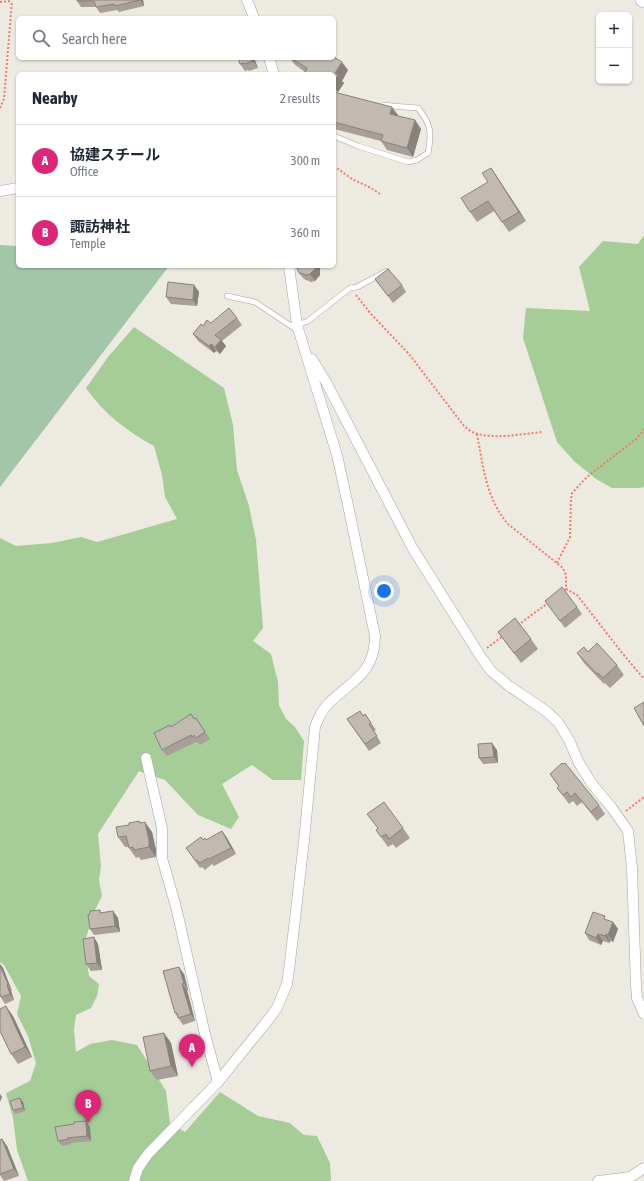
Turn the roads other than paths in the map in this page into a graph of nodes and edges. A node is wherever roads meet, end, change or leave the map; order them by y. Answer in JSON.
{"nodes":[{"id":1,"x":248,"y":0,"type":"edge"},
{"id":2,"x":253,"y":16,"type":"edge"},
{"id":3,"x":270,"y":60,"type":"edge"},
{"id":4,"x":273,"y":72,"type":"edge"},
{"id":5,"x":379,"y":104,"type":"edge"},
{"id":6,"x":336,"y":137,"type":"edge"},
{"id":7,"x":16,"y":188,"type":"edge"},
{"id":8,"x":0,"y":191,"type":"edge"},
{"id":9,"x":289,"y":268,"type":"edge"},
{"id":10,"x":386,"y":271,"type":"edge"},
{"id":11,"x":227,"y":296,"type":"dead end"},
{"id":12,"x":299,"y":328,"type":"junction"},
{"id":13,"x":304,"y":347,"type":"junction"},
{"id":14,"x":146,"y":758,"type":"dead end"},
{"id":15,"x":644,"y":1014,"type":"edge"},
{"id":16,"x":218,"y":1082,"type":"junction"},
{"id":17,"x":644,"y":1168,"type":"edge"},
{"id":18,"x":134,"y":1181,"type":"edge"},
{"id":19,"x":598,"y":1181,"type":"edge"}],
"edges":[{"from":1,"to":2,"type":"street"},
{"from":3,"to":4,"type":"street"},
{"from":5,"to":6,"type":"lane"},
{"from":7,"to":8,"type":"street"},
{"from":9,"to":12,"type":"street"},
{"from":10,"to":12,"type":"lane"},
{"from":11,"to":12,"type":"lane"},
{"from":12,"to":13,"type":"street"},
{"from":13,"to":15,"type":"street"},
{"from":13,"to":16,"type":"street"},
{"from":14,"to":16,"type":"street"},
{"from":16,"to":18,"type":"street"},
{"from":17,"to":19,"type":"street"}]}
